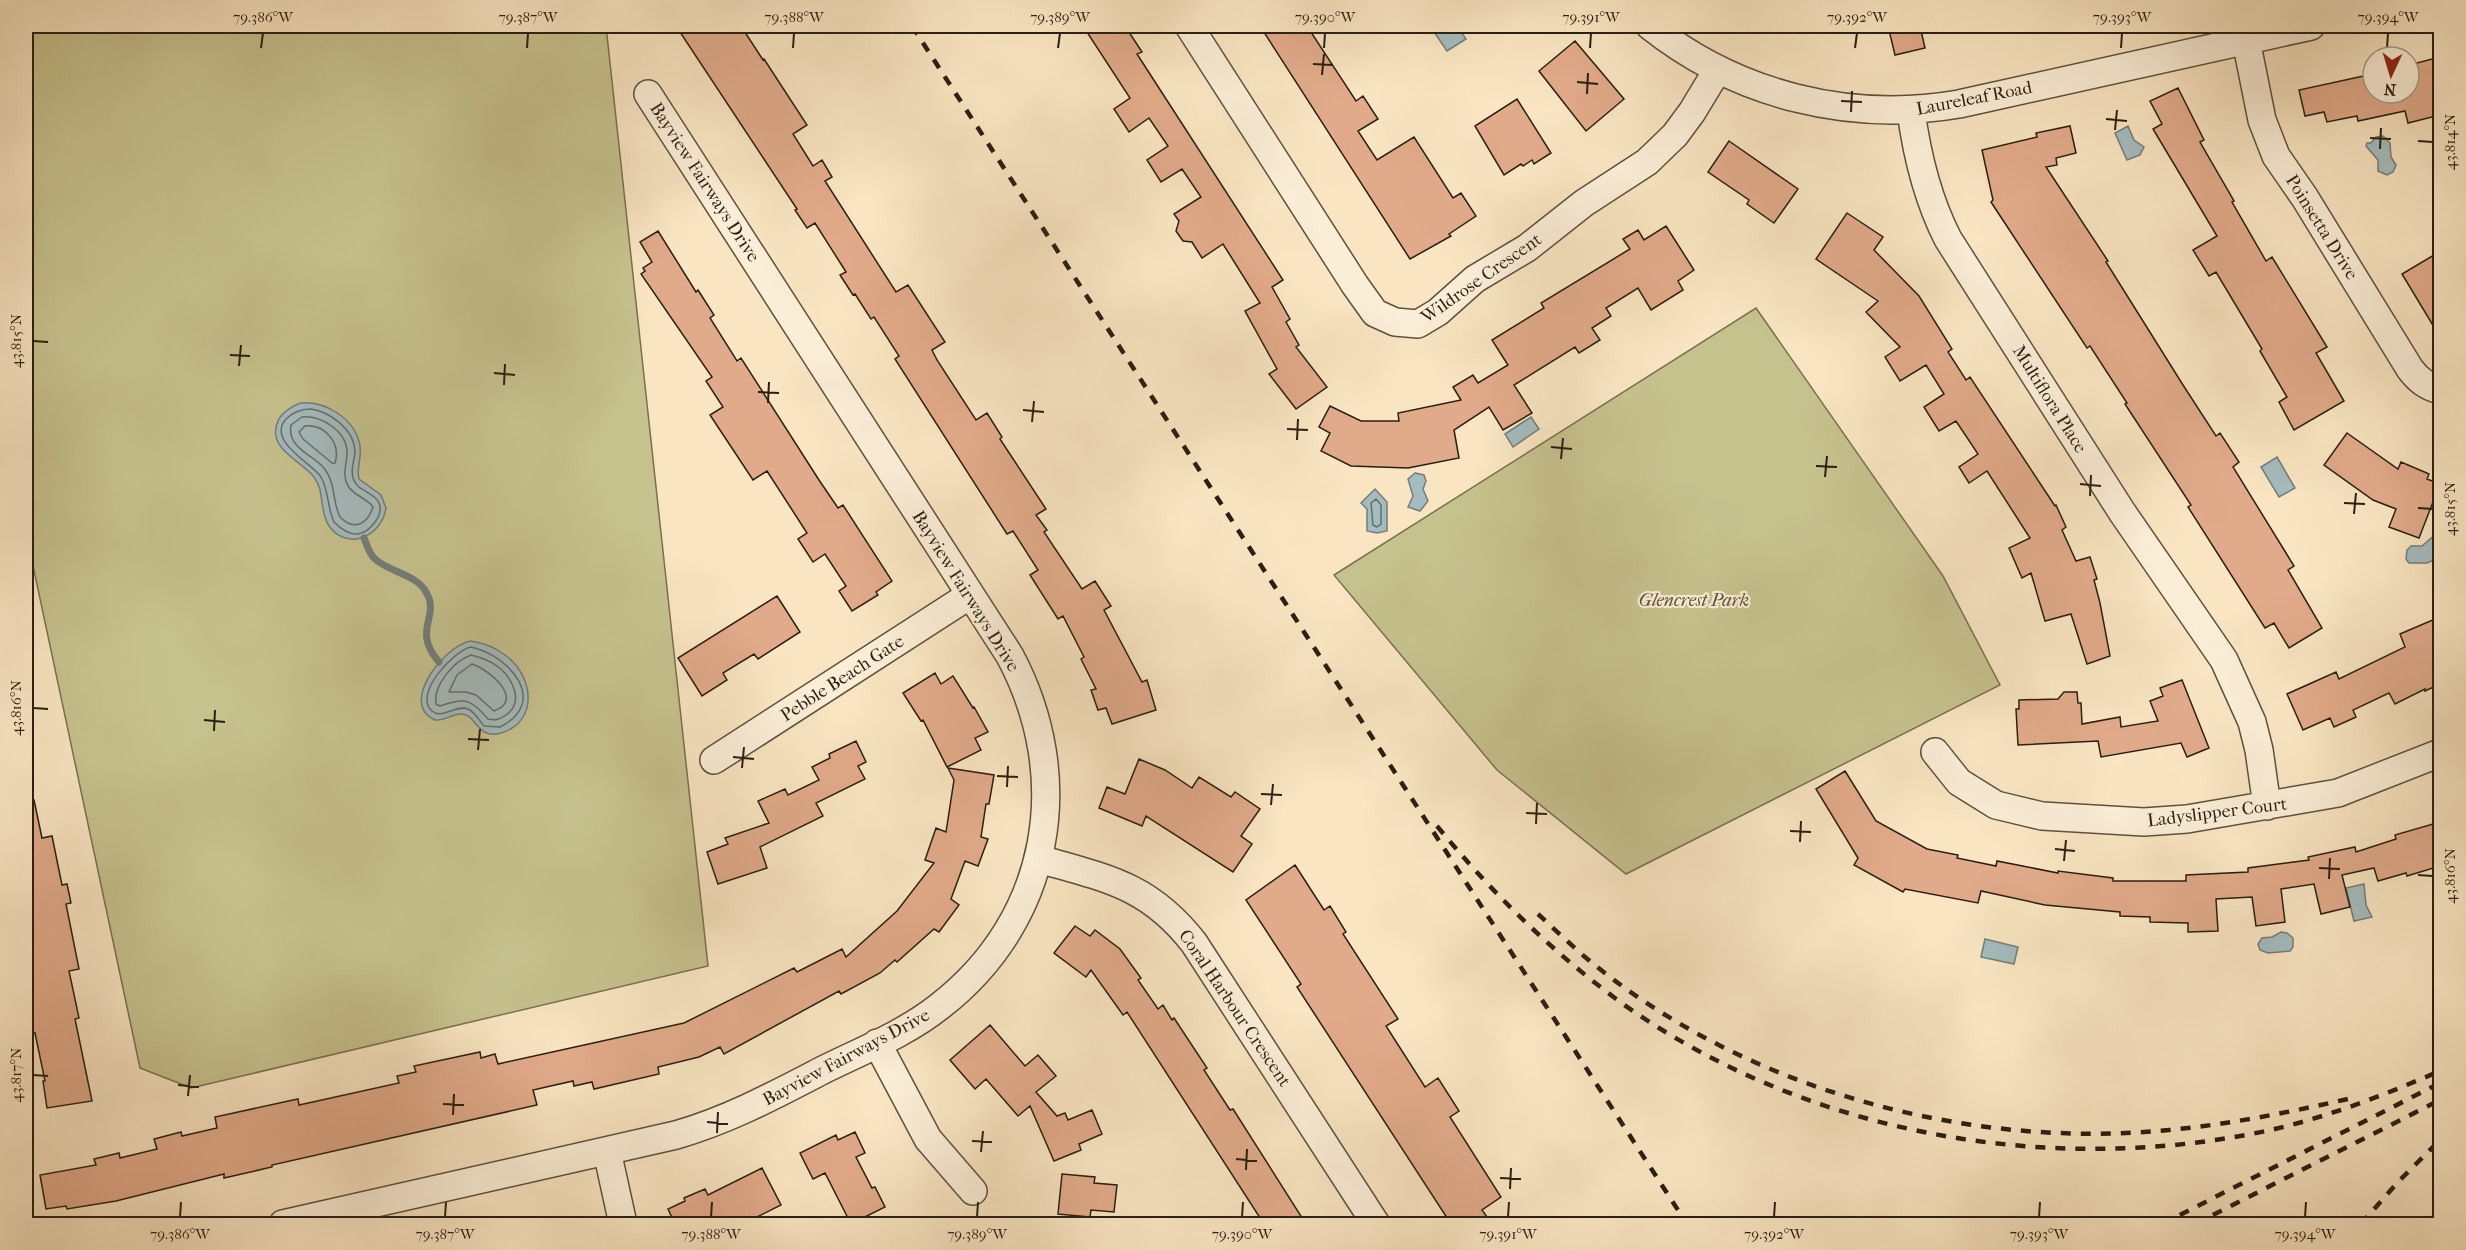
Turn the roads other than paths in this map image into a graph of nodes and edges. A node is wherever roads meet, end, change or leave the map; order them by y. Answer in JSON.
{"nodes":[{"id":1,"x":1189,"y":26,"type":"edge"},
{"id":2,"x":1650,"y":26,"type":"edge"},
{"id":3,"x":2311,"y":26,"type":"edge"},
{"id":4,"x":2246,"y":40,"type":"junction"},
{"id":5,"x":1718,"y":69,"type":"junction"},
{"id":6,"x":648,"y":94,"type":"dead end"},
{"id":7,"x":1911,"y":111,"type":"junction"},
{"id":8,"x":2440,"y":390,"type":"edge"},
{"id":9,"x":970,"y":595,"type":"junction"},
{"id":10,"x":1935,"y":752,"type":"dead end"},
{"id":11,"x":2440,"y":753,"type":"edge"},
{"id":12,"x":714,"y":760,"type":"dead end"},
{"id":13,"x":2267,"y":806,"type":"junction"},
{"id":14,"x":1039,"y":859,"type":"junction"},
{"id":15,"x":877,"y":1043,"type":"junction"},
{"id":16,"x":607,"y":1151,"type":"junction"},
{"id":17,"x":973,"y":1191,"type":"dead end"},
{"id":18,"x":299,"y":1223,"type":"edge"},
{"id":19,"x":623,"y":1224,"type":"edge"},
{"id":20,"x":1376,"y":1224,"type":"edge"}],
"edges":[{"from":1,"to":5,"type":"street","name":"Wildrose Crescent"},
{"from":2,"to":5,"type":"street","name":"Laureleaf Road"},
{"from":3,"to":4,"type":"street","name":"Laureleaf Road"},
{"from":4,"to":7,"type":"street","name":"Laureleaf Road"},
{"from":4,"to":8,"type":"street","name":"Poinsetta Drive"},
{"from":5,"to":7,"type":"street","name":"Laureleaf Road"},
{"from":6,"to":9,"type":"street","name":"Bayview Fairways Drive"},
{"from":7,"to":13,"type":"street","name":"Multiflora Place"},
{"from":9,"to":12,"type":"street","name":"Pebble Beach Gate"},
{"from":9,"to":14,"type":"street","name":"Bayview Fairways Drive"},
{"from":10,"to":13,"type":"street","name":"Ladyslipper Court"},
{"from":11,"to":13,"type":"street","name":"Ladyslipper Court"},
{"from":14,"to":15,"type":"street","name":"Bayview Fairways Drive"},
{"from":14,"to":20,"type":"street","name":"Coral Harbour Crescent"},
{"from":15,"to":16,"type":"street","name":"Bayview Fairways Drive"},
{"from":15,"to":17,"type":"street"},
{"from":16,"to":18,"type":"street","name":"Bayview Fairways Drive"},
{"from":16,"to":19,"type":"street"}]}
